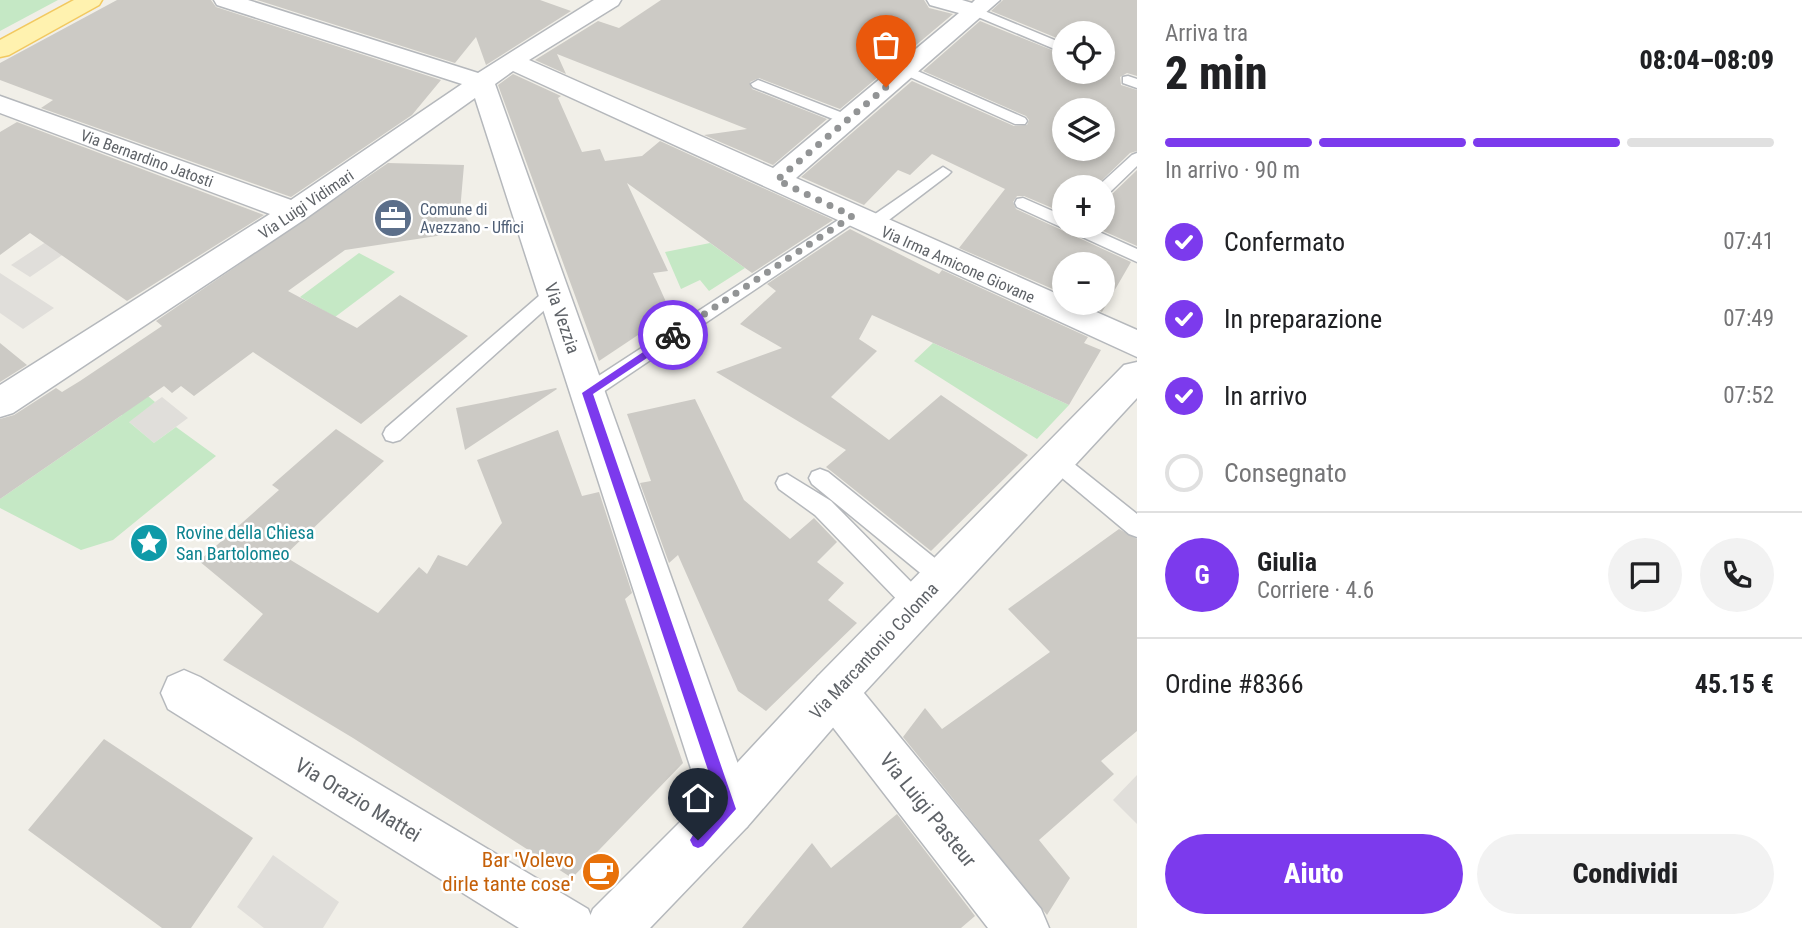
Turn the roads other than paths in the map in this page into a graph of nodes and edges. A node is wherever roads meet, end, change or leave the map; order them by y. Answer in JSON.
{"nodes":[{"id":1,"x":91,"y":0,"type":"edge"},
{"id":2,"x":225,"y":0,"type":"edge"},
{"id":3,"x":610,"y":0,"type":"edge"},
{"id":4,"x":938,"y":0,"type":"edge"},
{"id":5,"x":982,"y":5,"type":"edge"},
{"id":6,"x":1052,"y":43,"type":"edge"},
{"id":7,"x":0,"y":50,"type":"edge"},
{"id":8,"x":511,"y":61,"type":"junction"},
{"id":9,"x":906,"y":70,"type":"junction"},
{"id":10,"x":482,"y":82,"type":"junction"},
{"id":11,"x":758,"y":85,"type":"dead end"},
{"id":12,"x":0,"y":104,"type":"edge"},
{"id":13,"x":848,"y":120,"type":"junction"},
{"id":14,"x":1020,"y":121,"type":"dead end"},
{"id":15,"x":1137,"y":158,"type":"edge"},
{"id":16,"x":943,"y":172,"type":"dead end"},
{"id":17,"x":1115,"y":179,"type":"edge"},
{"id":18,"x":777,"y":180,"type":"junction"},
{"id":19,"x":1023,"y":203,"type":"dead end"},
{"id":20,"x":294,"y":212,"type":"junction"},
{"id":21,"x":1052,"y":216,"type":"edge"},
{"id":22,"x":862,"y":220,"type":"junction"},
{"id":23,"x":1115,"y":232,"type":"edge"},
{"id":24,"x":1098,"y":238,"type":"edge"},
{"id":25,"x":1137,"y":241,"type":"edge"},
{"id":26,"x":1137,"y":256,"type":"edge"},
{"id":27,"x":553,"y":293,"type":"junction"},
{"id":28,"x":1137,"y":344,"type":"edge"},
{"id":29,"x":1137,"y":375,"type":"edge"},
{"id":30,"x":587,"y":393,"type":"junction"},
{"id":31,"x":0,"y":403,"type":"edge"},
{"id":32,"x":393,"y":435,"type":"dead end"},
{"id":33,"x":1056,"y":461,"type":"junction"},
{"id":34,"x":820,"y":478,"type":"dead end"},
{"id":35,"x":788,"y":483,"type":"dead end"},
{"id":36,"x":1137,"y":527,"type":"edge"},
{"id":37,"x":930,"y":591,"type":"junction"},
{"id":38,"x":834,"y":692,"type":"junction"},
{"id":39,"x":184,"y":693,"type":"dead end"},
{"id":40,"x":729,"y":809,"type":"junction"},
{"id":41,"x":569,"y":928,"type":"edge"},
{"id":42,"x":612,"y":928,"type":"edge"},
{"id":43,"x":1023,"y":928,"type":"edge"}],
"edges":[{"from":1,"to":7,"type":"main road"},
{"from":2,"to":10,"type":"street"},
{"from":3,"to":8,"type":"street","name":"Via Luigi Vidimari"},
{"from":4,"to":5,"type":"street"},
{"from":5,"to":6,"type":"lane"},
{"from":5,"to":9,"type":"street"},
{"from":8,"to":10,"type":"street","name":"Via Luigi Vidimari"},
{"from":8,"to":18,"type":"street","name":"Via Irma Amicone Giovane"},
{"from":9,"to":13,"type":"street"},
{"from":9,"to":14,"type":"lane"},
{"from":10,"to":20,"type":"street","name":"Via Luigi Vidimari"},
{"from":10,"to":27,"type":"street","name":"Via Vezzia"},
{"from":11,"to":13,"type":"lane"},
{"from":12,"to":20,"type":"street","name":"Via Bernardino Jatosti"},
{"from":13,"to":18,"type":"street"},
{"from":15,"to":17,"type":"lane"},
{"from":16,"to":22,"type":"lane"},
{"from":18,"to":22,"type":"street","name":"Via Irma Amicone Giovane"},
{"from":19,"to":21,"type":"lane"},
{"from":20,"to":31,"type":"street","name":"Via Luigi Vidimari"},
{"from":22,"to":28,"type":"street","name":"Via Irma Amicone Giovane"},
{"from":22,"to":30,"type":"lane"},
{"from":23,"to":25,"type":"lane"},
{"from":24,"to":26,"type":"lane"},
{"from":27,"to":30,"type":"street","name":"Via Vezzia"},
{"from":27,"to":32,"type":"lane"},
{"from":29,"to":33,"type":"street","name":"Via Marcantonio Colonna"},
{"from":30,"to":40,"type":"street","name":"Via Vezzia"},
{"from":33,"to":36,"type":"lane"},
{"from":33,"to":37,"type":"street","name":"Via Marcantonio Colonna"},
{"from":34,"to":37,"type":"lane"},
{"from":35,"to":37,"type":"lane"},
{"from":37,"to":38,"type":"street","name":"Via Marcantonio Colonna"},
{"from":38,"to":40,"type":"street","name":"Via Marcantonio Colonna"},
{"from":38,"to":43,"type":"street","name":"Via Luigi Pasteur"},
{"from":39,"to":41,"type":"street","name":"Via Orazio Mattei"},
{"from":40,"to":42,"type":"street","name":"Via Marcantonio Colonna"}]}
